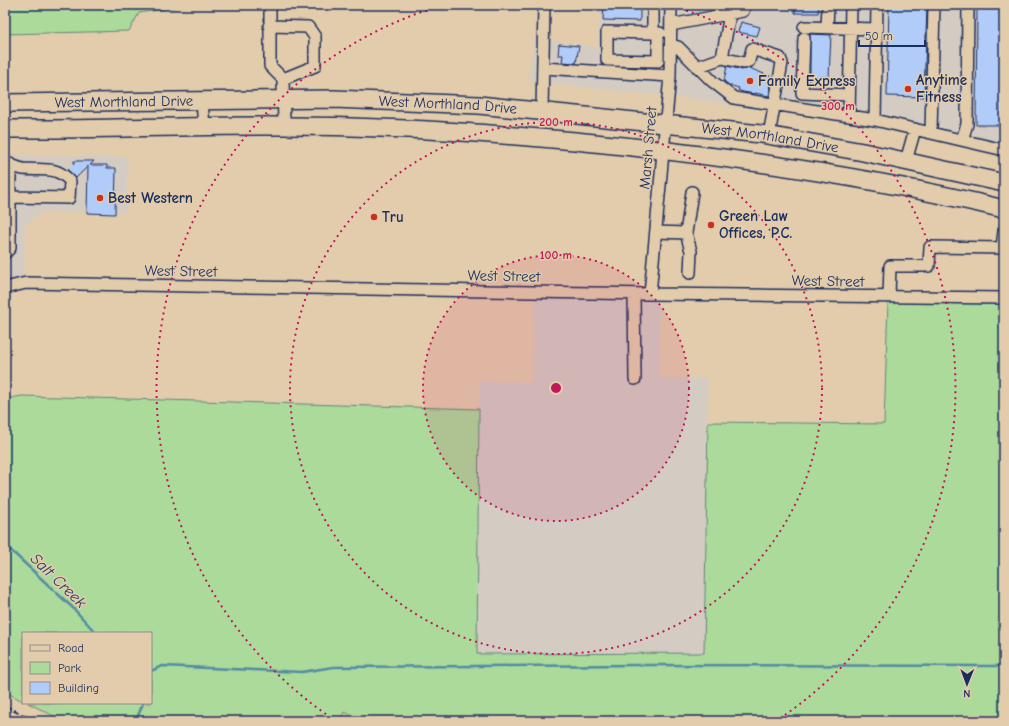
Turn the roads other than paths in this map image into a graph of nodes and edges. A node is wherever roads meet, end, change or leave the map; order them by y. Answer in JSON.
{"nodes":[{"id":1,"x":270,"y":5,"type":"edge"},
{"id":2,"x":544,"y":5,"type":"edge"},
{"id":3,"x":653,"y":5,"type":"edge"},
{"id":4,"x":671,"y":5,"type":"edge"},
{"id":5,"x":745,"y":5,"type":"edge"},
{"id":6,"x":828,"y":5,"type":"edge"},
{"id":7,"x":851,"y":5,"type":"edge"},
{"id":8,"x":877,"y":5,"type":"edge"},
{"id":9,"x":934,"y":5,"type":"edge"},
{"id":10,"x":968,"y":5,"type":"edge"},
{"id":11,"x":730,"y":14,"type":"junction"},
{"id":12,"x":269,"y":26,"type":"junction"},
{"id":13,"x":827,"y":27,"type":"junction"},
{"id":14,"x":851,"y":28,"type":"junction"},
{"id":15,"x":877,"y":28,"type":"junction"},
{"id":16,"x":656,"y":33,"type":"junction"},
{"id":17,"x":671,"y":34,"type":"junction"},
{"id":18,"x":722,"y":58,"type":"junction"},
{"id":19,"x":697,"y":67,"type":"junction"},
{"id":20,"x":543,"y":68,"type":"junction"},
{"id":21,"x":670,"y":76,"type":"junction"},
{"id":22,"x":282,"y":79,"type":"junction"},
{"id":23,"x":849,"y":95,"type":"junction"},
{"id":24,"x":282,"y":100,"type":"junction"},
{"id":25,"x":202,"y":101,"type":"junction"},
{"id":26,"x":5,"y":103,"type":"edge"},
{"id":27,"x":774,"y":104,"type":"junction"},
{"id":28,"x":542,"y":111,"type":"junction"},
{"id":29,"x":849,"y":116,"type":"junction"},
{"id":30,"x":876,"y":120,"type":"junction"},
{"id":31,"x":666,"y":124,"type":"junction"},
{"id":32,"x":284,"y":126,"type":"junction"},
{"id":33,"x":204,"y":127,"type":"junction"},
{"id":34,"x":5,"y":129,"type":"edge"},
{"id":35,"x":915,"y":129,"type":"junction"},
{"id":36,"x":931,"y":132,"type":"junction"},
{"id":37,"x":769,"y":135,"type":"junction"},
{"id":38,"x":962,"y":140,"type":"junction"},
{"id":39,"x":663,"y":150,"type":"junction"},
{"id":40,"x":1004,"y":150,"type":"edge"},
{"id":41,"x":906,"y":162,"type":"junction"},
{"id":42,"x":7,"y":164,"type":"edge"},
{"id":43,"x":1004,"y":183,"type":"edge"},
{"id":44,"x":692,"y":192,"type":"dead end"},
{"id":45,"x":10,"y":197,"type":"junction"},
{"id":46,"x":1004,"y":209,"type":"edge"},
{"id":47,"x":1004,"y":231,"type":"edge"},
{"id":48,"x":656,"y":232,"type":"junction"},
{"id":49,"x":686,"y":233,"type":"junction"},
{"id":50,"x":1003,"y":248,"type":"edge"},
{"id":51,"x":5,"y":253,"type":"edge"},
{"id":52,"x":690,"y":273,"type":"dead end"},
{"id":53,"x":5,"y":288,"type":"edge"},
{"id":54,"x":634,"y":294,"type":"junction"},
{"id":55,"x":650,"y":294,"type":"junction"},
{"id":56,"x":889,"y":297,"type":"junction"},
{"id":57,"x":1004,"y":298,"type":"edge"},
{"id":58,"x":635,"y":379,"type":"dead end"}],
"edges":[{"from":1,"to":12,"type":"street"},
{"from":2,"to":20,"type":"street"},
{"from":3,"to":16,"type":"street"},
{"from":4,"to":17,"type":"street","name":"Marsh Street"},
{"from":5,"to":11,"type":"street"},
{"from":6,"to":13,"type":"street"},
{"from":7,"to":14,"type":"street"},
{"from":8,"to":15,"type":"street"},
{"from":9,"to":36,"type":"street"},
{"from":10,"to":38,"type":"street"},
{"from":11,"to":17,"type":"street"},
{"from":11,"to":18,"type":"street"},
{"from":12,"to":22,"type":"street"},
{"from":12,"to":22,"type":"street"},
{"from":13,"to":14,"type":"street"},
{"from":13,"to":23,"type":"street"},
{"from":14,"to":15,"type":"street"},
{"from":14,"to":23,"type":"street"},
{"from":15,"to":30,"type":"street"},
{"from":16,"to":16,"type":"street"},
{"from":16,"to":17,"type":"street"},
{"from":17,"to":19,"type":"street"},
{"from":17,"to":21,"type":"street","name":"Marsh Street"},
{"from":18,"to":19,"type":"street"},
{"from":18,"to":27,"type":"street"},
{"from":19,"to":27,"type":"street"},
{"from":20,"to":21,"type":"street"},
{"from":20,"to":28,"type":"street"},
{"from":21,"to":31,"type":"street","name":"Marsh Street"},
{"from":22,"to":24,"type":"street"},
{"from":23,"to":29,"type":"street"},
{"from":24,"to":25,"type":"highway","name":"West Morthland Drive"},
{"from":24,"to":28,"type":"highway","name":"West Morthland Drive"},
{"from":24,"to":32,"type":"street"},
{"from":25,"to":26,"type":"highway","name":"West Morthland Drive"},
{"from":25,"to":33,"type":"street"},
{"from":27,"to":29,"type":"street"},
{"from":27,"to":37,"type":"street"},
{"from":28,"to":31,"type":"highway","name":"West Morthland Drive"},
{"from":29,"to":30,"type":"street"},
{"from":30,"to":35,"type":"street"},
{"from":31,"to":37,"type":"highway","name":"West Morthland Drive"},
{"from":31,"to":39,"type":"street","name":"Marsh Street"},
{"from":32,"to":33,"type":"highway","name":"West Morthland Drive"},
{"from":32,"to":39,"type":"highway","name":"West Morthland Drive"},
{"from":33,"to":34,"type":"highway","name":"West Morthland Drive"},
{"from":35,"to":36,"type":"street"},
{"from":35,"to":41,"type":"street"},
{"from":36,"to":38,"type":"street"},
{"from":37,"to":41,"type":"highway","name":"West Morthland Drive"},
{"from":38,"to":40,"type":"street"},
{"from":39,"to":46,"type":"highway","name":"West Morthland Drive"},
{"from":39,"to":48,"type":"street","name":"Marsh Street"},
{"from":41,"to":43,"type":"highway","name":"West Morthland Drive"},
{"from":42,"to":45,"type":"street"},
{"from":42,"to":45,"type":"street"},
{"from":44,"to":49,"type":"street"},
{"from":45,"to":51,"type":"street"},
{"from":47,"to":50,"type":"street"},
{"from":48,"to":49,"type":"street"},
{"from":48,"to":55,"type":"street","name":"Marsh Street"},
{"from":49,"to":52,"type":"street"},
{"from":50,"to":56,"type":"street"},
{"from":53,"to":54,"type":"street","name":"West Street"},
{"from":54,"to":55,"type":"street","name":"West Street"},
{"from":54,"to":58,"type":"street"},
{"from":55,"to":56,"type":"street","name":"West Street"},
{"from":56,"to":57,"type":"street","name":"West Street"}]}
